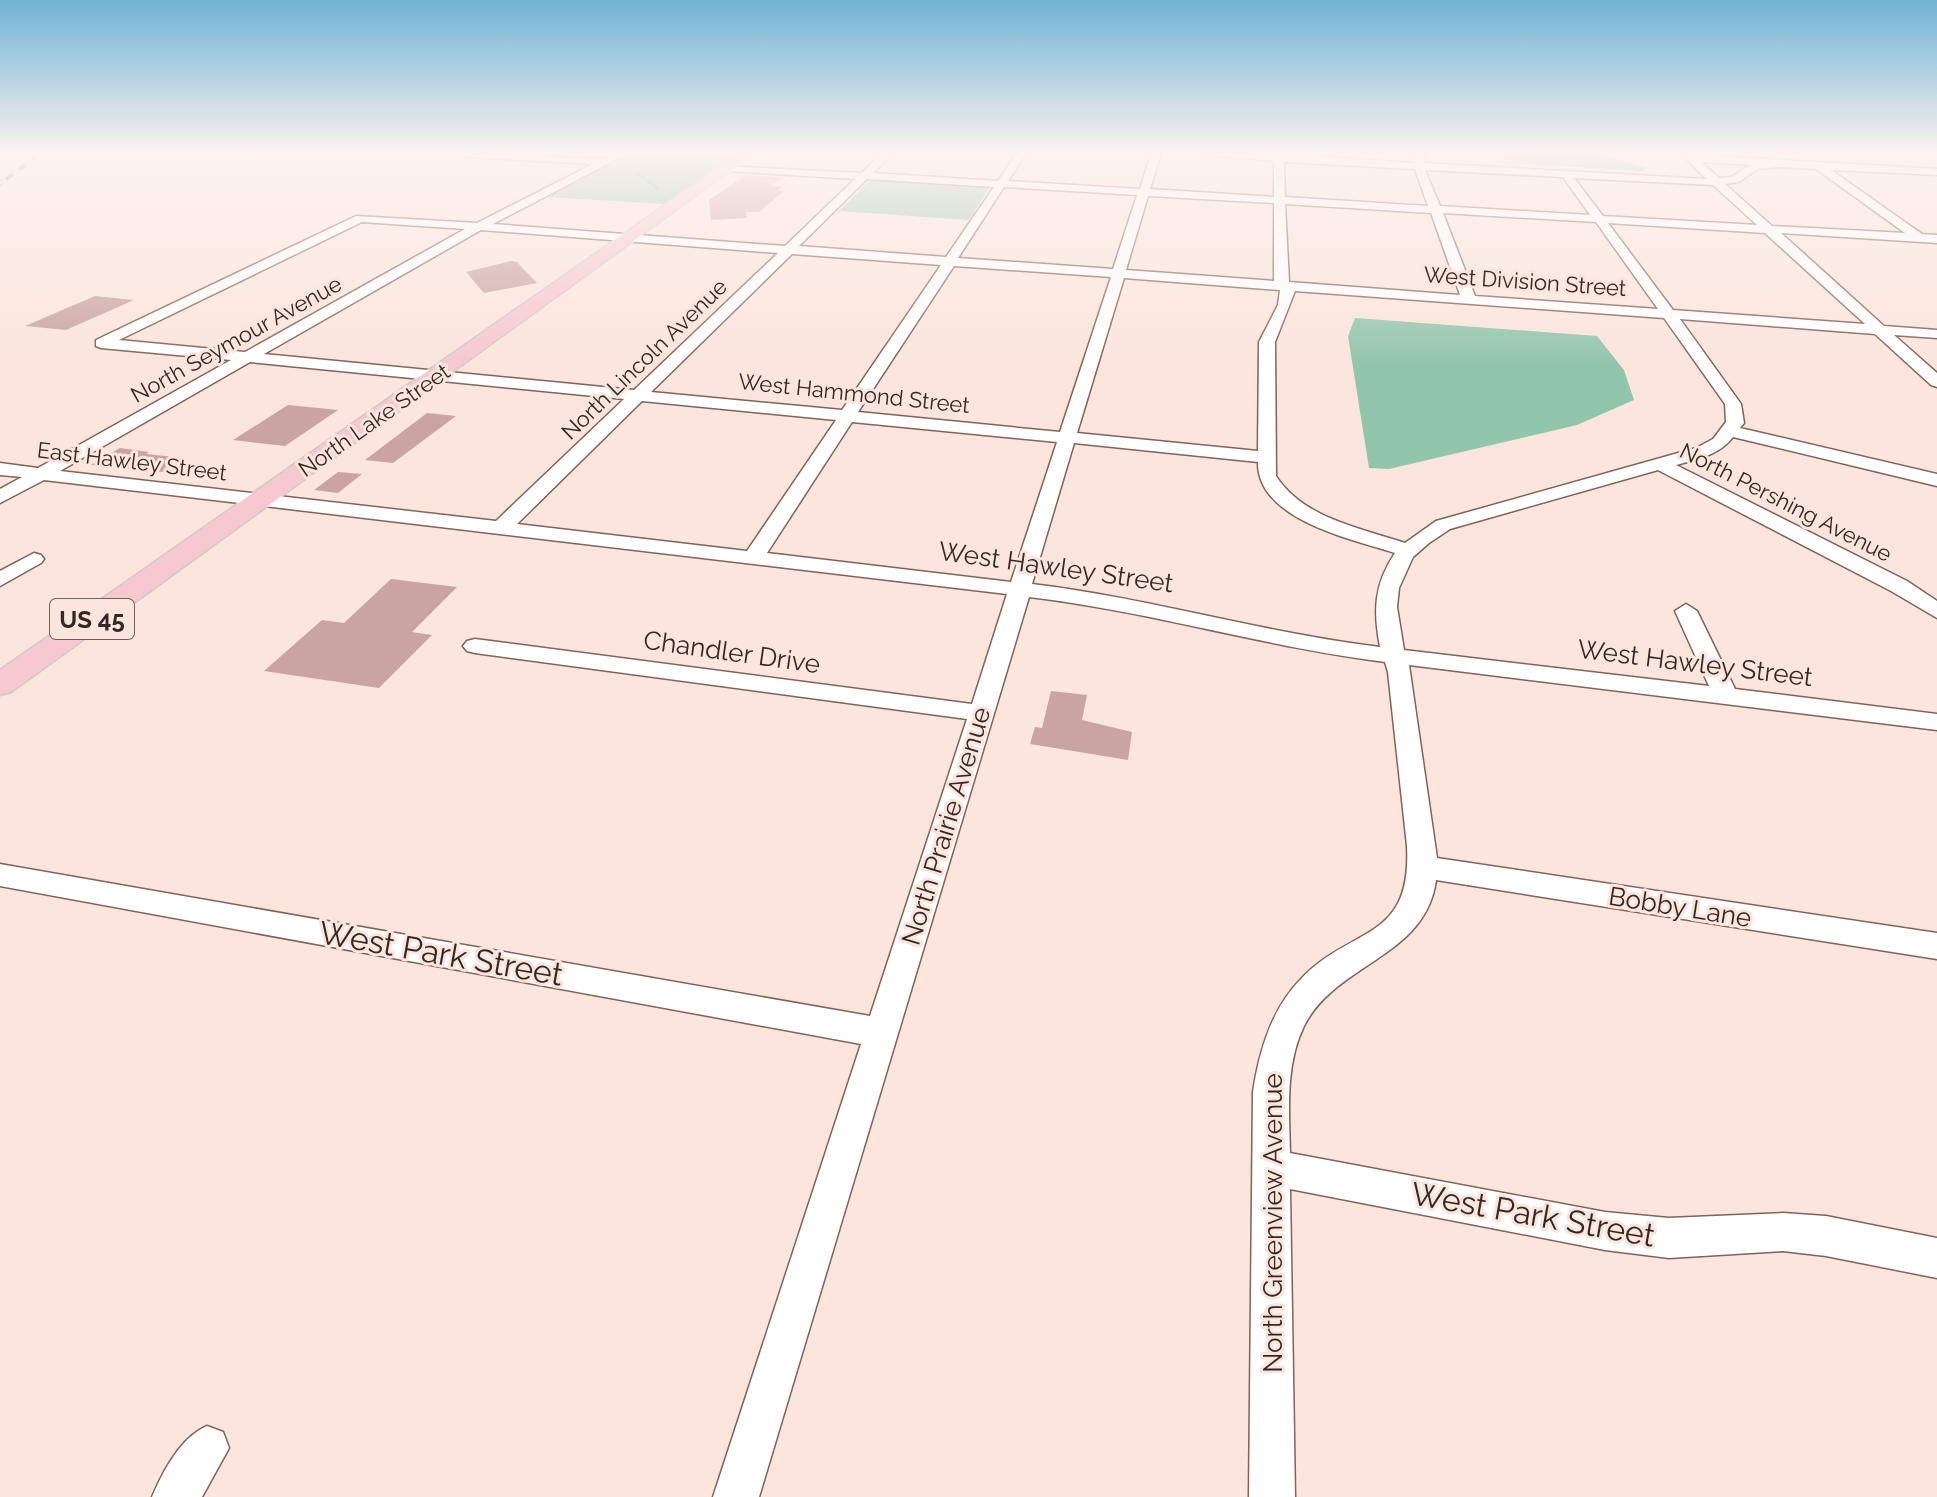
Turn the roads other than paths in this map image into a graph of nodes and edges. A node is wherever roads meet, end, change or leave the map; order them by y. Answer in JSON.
{"nodes":[{"id":1,"x":348,"y":224,"type":"edge"},
{"id":2,"x":448,"y":224,"type":"edge"},
{"id":3,"x":484,"y":224,"type":"edge"},
{"id":4,"x":649,"y":224,"type":"edge"},
{"id":5,"x":815,"y":224,"type":"edge"},
{"id":6,"x":975,"y":224,"type":"edge"},
{"id":7,"x":1134,"y":224,"type":"edge"},
{"id":8,"x":1280,"y":224,"type":"edge"},
{"id":9,"x":1442,"y":224,"type":"edge"},
{"id":10,"x":1603,"y":224,"type":"edge"},
{"id":11,"x":1665,"y":224,"type":"edge"},
{"id":12,"x":1762,"y":224,"type":"edge"},
{"id":13,"x":1899,"y":224,"type":"edge"},
{"id":14,"x":480,"y":226,"type":"junction"},
{"id":15,"x":1769,"y":230,"type":"junction"},
{"id":16,"x":631,"y":237,"type":"junction"},
{"id":17,"x":1919,"y":238,"type":"junction"},
{"id":18,"x":1937,"y":239,"type":"edge"},
{"id":19,"x":789,"y":249,"type":"junction"},
{"id":20,"x":1937,"y":251,"type":"edge"},
{"id":21,"x":950,"y":261,"type":"junction"},
{"id":22,"x":1119,"y":274,"type":"junction"},
{"id":23,"x":1285,"y":286,"type":"junction"},
{"id":24,"x":1469,"y":299,"type":"junction"},
{"id":25,"x":1668,"y":314,"type":"junction"},
{"id":26,"x":1880,"y":329,"type":"junction"},
{"id":27,"x":1937,"y":334,"type":"edge"},
{"id":28,"x":101,"y":343,"type":"joint"},
{"id":29,"x":248,"y":357,"type":"junction"},
{"id":30,"x":436,"y":376,"type":"junction"},
{"id":31,"x":1937,"y":382,"type":"edge"},
{"id":32,"x":638,"y":395,"type":"junction"},
{"id":33,"x":845,"y":416,"type":"junction"},
{"id":34,"x":1730,"y":431,"type":"junction"},
{"id":35,"x":1067,"y":439,"type":"junction"},
{"id":36,"x":1267,"y":457,"type":"junction"},
{"id":37,"x":1660,"y":464,"type":"junction"},
{"id":38,"x":0,"y":469,"type":"edge"},
{"id":39,"x":40,"y":474,"type":"junction"},
{"id":40,"x":1937,"y":480,"type":"edge"},
{"id":41,"x":0,"y":497,"type":"edge"},
{"id":42,"x":258,"y":501,"type":"junction"},
{"id":43,"x":500,"y":529,"type":"junction"},
{"id":44,"x":1407,"y":550,"type":"junction"},
{"id":45,"x":753,"y":558,"type":"junction"},
{"id":46,"x":34,"y":559,"type":"dead end"},
{"id":47,"x":0,"y":580,"type":"edge"},
{"id":48,"x":1021,"y":589,"type":"junction"},
{"id":49,"x":1686,"y":611,"type":"dead end"},
{"id":50,"x":1937,"y":611,"type":"edge"},
{"id":51,"x":475,"y":646,"type":"dead end"},
{"id":52,"x":1393,"y":656,"type":"junction"},
{"id":53,"x":0,"y":685,"type":"edge"},
{"id":54,"x":1726,"y":697,"type":"junction"},
{"id":55,"x":981,"y":713,"type":"junction"},
{"id":56,"x":1937,"y":722,"type":"edge"},
{"id":57,"x":1424,"y":867,"type":"junction"},
{"id":58,"x":0,"y":875,"type":"edge"},
{"id":59,"x":1937,"y":946,"type":"edge"},
{"id":60,"x":882,"y":1033,"type":"junction"},
{"id":61,"x":1272,"y":1168,"type":"junction"},
{"id":62,"x":1937,"y":1258,"type":"edge"},
{"id":63,"x":207,"y":1448,"type":"dead end"},
{"id":64,"x":175,"y":1497,"type":"edge"},
{"id":65,"x":736,"y":1497,"type":"edge"},
{"id":66,"x":1272,"y":1497,"type":"edge"}],
"edges":[{"from":1,"to":28,"type":"street","name":"West Division Street"},
{"from":2,"to":14,"type":"street","name":"West Division Street"},
{"from":3,"to":14,"type":"street","name":"North Seymour Avenue"},
{"from":4,"to":16,"type":"main road","name":"North Lake Street","number":"US 45"},
{"from":5,"to":19,"type":"street","name":"North Lincoln Avenue"},
{"from":6,"to":21,"type":"street"},
{"from":7,"to":22,"type":"street","name":"North Prairie Avenue"},
{"from":8,"to":23,"type":"street"},
{"from":9,"to":24,"type":"street"},
{"from":10,"to":25,"type":"street","name":"North Pershing Avenue"},
{"from":11,"to":15,"type":"street"},
{"from":12,"to":15,"type":"street"},
{"from":13,"to":17,"type":"street"},
{"from":14,"to":16,"type":"street","name":"West Division Street"},
{"from":14,"to":29,"type":"street","name":"North Seymour Avenue"},
{"from":15,"to":17,"type":"street"},
{"from":15,"to":26,"type":"street"},
{"from":16,"to":19,"type":"street","name":"West Division Street"},
{"from":16,"to":30,"type":"main road","name":"North Lake Street","number":"US 45"},
{"from":17,"to":18,"type":"street"},
{"from":17,"to":20,"type":"street"},
{"from":19,"to":21,"type":"street","name":"West Division Street"},
{"from":19,"to":32,"type":"street","name":"North Lincoln Avenue"},
{"from":21,"to":22,"type":"street","name":"West Division Street"},
{"from":21,"to":33,"type":"street"},
{"from":22,"to":23,"type":"street","name":"West Division Street"},
{"from":22,"to":35,"type":"street","name":"North Prairie Avenue"},
{"from":23,"to":24,"type":"street","name":"West Division Street"},
{"from":23,"to":36,"type":"street"},
{"from":24,"to":25,"type":"street","name":"West Division Street"},
{"from":25,"to":26,"type":"street","name":"West Division Street"},
{"from":25,"to":34,"type":"street","name":"North Pershing Avenue"},
{"from":26,"to":27,"type":"street","name":"West Division Street"},
{"from":26,"to":31,"type":"street"},
{"from":28,"to":29,"type":"street","name":"West Hammond Street"},
{"from":29,"to":30,"type":"street","name":"West Hammond Street"},
{"from":29,"to":39,"type":"street","name":"North Seymour Avenue"},
{"from":30,"to":32,"type":"street","name":"West Hammond Street"},
{"from":30,"to":42,"type":"main road","name":"North Lake Street","number":"US 45"},
{"from":32,"to":33,"type":"street","name":"West Hammond Street"},
{"from":32,"to":43,"type":"street","name":"North Lincoln Avenue"},
{"from":33,"to":35,"type":"street","name":"West Hammond Street"},
{"from":33,"to":45,"type":"street"},
{"from":34,"to":37,"type":"street","name":"North Pershing Avenue"},
{"from":34,"to":40,"type":"street"},
{"from":35,"to":36,"type":"street","name":"West Hammond Street"},
{"from":35,"to":48,"type":"street","name":"North Prairie Avenue"},
{"from":36,"to":44,"type":"street"},
{"from":37,"to":44,"type":"street"},
{"from":37,"to":50,"type":"street","name":"North Pershing Avenue"},
{"from":38,"to":39,"type":"street","name":"East Hawley Street"},
{"from":39,"to":41,"type":"street","name":"North Seymour Avenue"},
{"from":39,"to":42,"type":"street","name":"East Hawley Street"},
{"from":42,"to":43,"type":"street","name":"West Hawley Street"},
{"from":42,"to":53,"type":"main road","name":"North Lake Street","number":"US 45"},
{"from":43,"to":45,"type":"street","name":"West Hawley Street"},
{"from":44,"to":52,"type":"street","name":"North Greenview Avenue"},
{"from":45,"to":48,"type":"street","name":"West Hawley Street"},
{"from":46,"to":47,"type":"street"},
{"from":48,"to":52,"type":"street","name":"West Hawley Street"},
{"from":48,"to":55,"type":"street","name":"North Prairie Avenue"},
{"from":49,"to":54,"type":"street"},
{"from":51,"to":55,"type":"street","name":"Chandler Drive"},
{"from":52,"to":54,"type":"street","name":"West Hawley Street"},
{"from":52,"to":57,"type":"street","name":"North Greenview Avenue"},
{"from":54,"to":56,"type":"street","name":"West Hawley Street"},
{"from":55,"to":60,"type":"street","name":"North Prairie Avenue"},
{"from":57,"to":59,"type":"street","name":"Bobby Lane"},
{"from":57,"to":61,"type":"street","name":"North Greenview Avenue"},
{"from":58,"to":60,"type":"street","name":"West Park Street"},
{"from":60,"to":65,"type":"street","name":"North Prairie Avenue"},
{"from":61,"to":62,"type":"street","name":"West Park Street"},
{"from":61,"to":66,"type":"street","name":"North Greenview Avenue"},
{"from":63,"to":64,"type":"street"}]}
